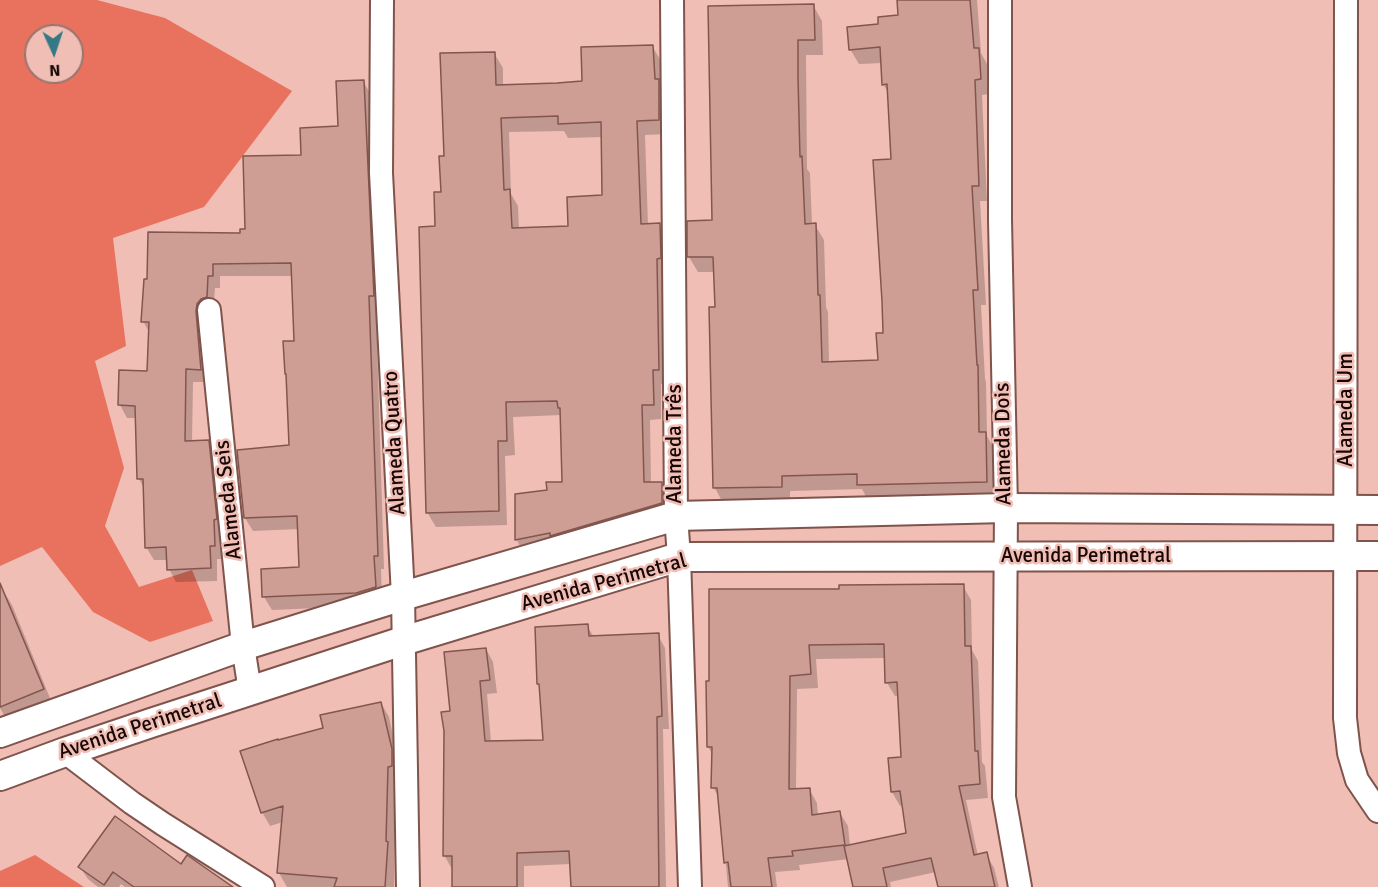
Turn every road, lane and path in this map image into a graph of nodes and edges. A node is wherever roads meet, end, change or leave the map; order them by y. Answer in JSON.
{"nodes":[{"id":1,"x":382,"y":0,"type":"edge"},
{"id":2,"x":672,"y":0,"type":"edge"},
{"id":3,"x":1000,"y":0,"type":"edge"},
{"id":4,"x":1346,"y":0,"type":"edge"},
{"id":5,"x":209,"y":310,"type":"dead end"},
{"id":6,"x":1006,"y":508,"type":"junction"},
{"id":7,"x":1346,"y":510,"type":"junction"},
{"id":8,"x":1378,"y":510,"type":"edge"},
{"id":9,"x":676,"y":516,"type":"junction"},
{"id":10,"x":1005,"y":556,"type":"junction"},
{"id":11,"x":1346,"y":556,"type":"junction"},
{"id":12,"x":1378,"y":556,"type":"edge"},
{"id":13,"x":679,"y":557,"type":"junction"},
{"id":14,"x":403,"y":596,"type":"junction"},
{"id":15,"x":403,"y":641,"type":"junction"},
{"id":16,"x":243,"y":646,"type":"junction"},
{"id":17,"x":139,"y":683,"type":"junction"},
{"id":18,"x":250,"y":691,"type":"junction"},
{"id":19,"x":151,"y":723,"type":"junction"},
{"id":20,"x":0,"y":733,"type":"edge"},
{"id":21,"x":64,"y":752,"type":"junction"},
{"id":22,"x":0,"y":776,"type":"edge"},
{"id":23,"x":1378,"y":811,"type":"edge"},
{"id":24,"x":263,"y":887,"type":"edge"},
{"id":25,"x":408,"y":887,"type":"edge"},
{"id":26,"x":690,"y":887,"type":"edge"},
{"id":27,"x":1020,"y":887,"type":"edge"}],
"edges":[{"from":1,"to":14,"type":"street","name":"Alameda Quatro"},
{"from":2,"to":9,"type":"street","name":"Alameda Três"},
{"from":3,"to":6,"type":"street","name":"Alameda Dois"},
{"from":4,"to":7,"type":"street","name":"Alameda Um"},
{"from":5,"to":16,"type":"street","name":"Alameda Seis"},
{"from":6,"to":7,"type":"street","name":"Avenida Perimetral"},
{"from":6,"to":9,"type":"street","name":"Avenida Perimetral"},
{"from":6,"to":10,"type":"street","name":"Alameda Dois"},
{"from":7,"to":8,"type":"street","name":"Avenida Perimetral"},
{"from":7,"to":11,"type":"street","name":"Alameda Um"},
{"from":9,"to":13,"type":"street","name":"Alameda Três"},
{"from":9,"to":14,"type":"street","name":"Avenida Perimetral"},
{"from":10,"to":11,"type":"street","name":"Avenida Perimetral"},
{"from":10,"to":13,"type":"street","name":"Avenida Perimetral"},
{"from":10,"to":27,"type":"street","name":"Alameda Dois"},
{"from":11,"to":12,"type":"street","name":"Avenida Perimetral"},
{"from":11,"to":23,"type":"street","name":"Alameda Um"},
{"from":13,"to":15,"type":"street","name":"Avenida Perimetral"},
{"from":13,"to":26,"type":"street","name":"Alameda Três"},
{"from":14,"to":15,"type":"street","name":"Alameda Quatro"},
{"from":14,"to":16,"type":"street","name":"Avenida Perimetral"},
{"from":15,"to":18,"type":"street","name":"Avenida Perimetral"},
{"from":15,"to":25,"type":"street","name":"Alameda Quatro"},
{"from":16,"to":17,"type":"street","name":"Avenida Perimetral"},
{"from":16,"to":18,"type":"street","name":"Alameda Seis"},
{"from":17,"to":19,"type":"street"},
{"from":17,"to":20,"type":"street","name":"Avenida Perimetral"},
{"from":18,"to":19,"type":"street","name":"Avenida Perimetral"},
{"from":19,"to":21,"type":"street","name":"Avenida Perimetral"},
{"from":21,"to":22,"type":"street","name":"Avenida Perimetral"},
{"from":21,"to":24,"type":"street"}]}
